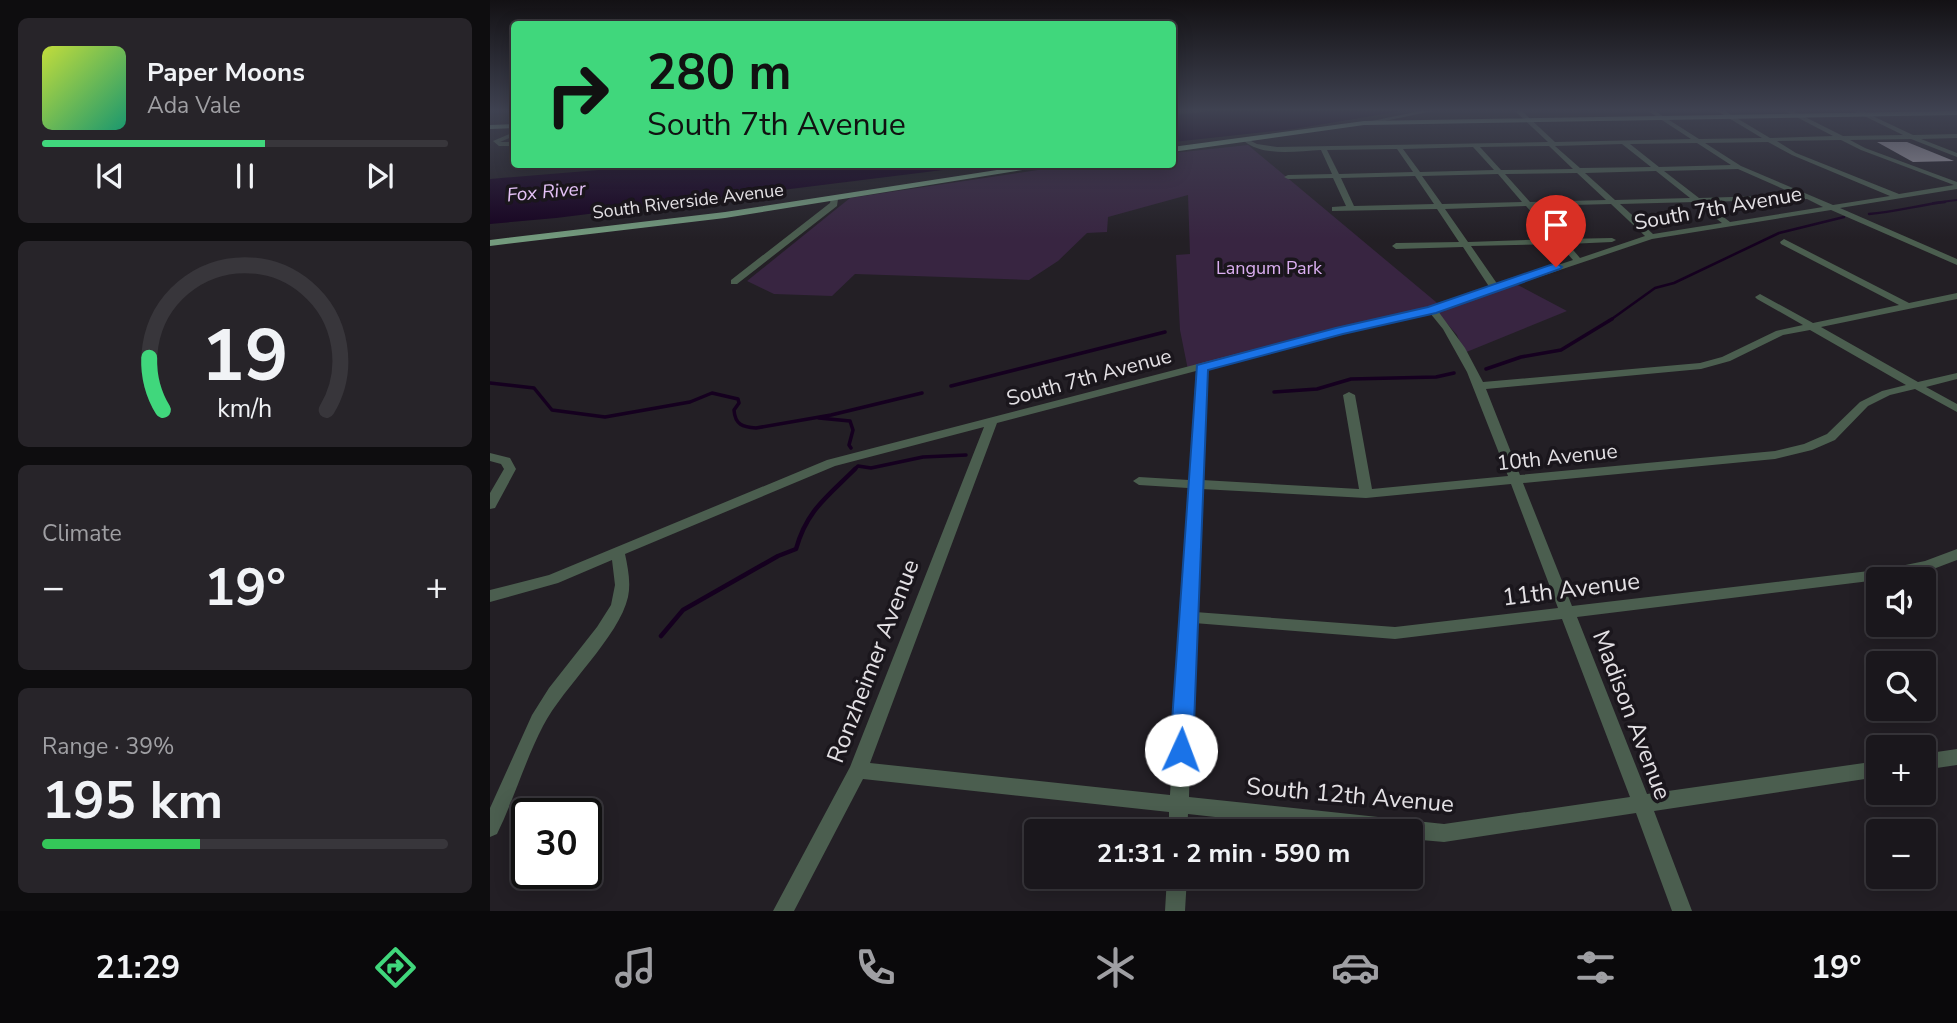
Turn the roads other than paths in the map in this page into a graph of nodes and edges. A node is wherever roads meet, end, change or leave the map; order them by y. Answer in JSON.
{"nodes":[{"id":1,"x":1326,"y":154,"type":"edge"},
{"id":2,"x":1404,"y":154,"type":"edge"},
{"id":3,"x":1482,"y":154,"type":"edge"},
{"id":4,"x":1561,"y":154,"type":"edge"},
{"id":5,"x":1637,"y":154,"type":"edge"},
{"id":6,"x":1717,"y":154,"type":"edge"},
{"id":7,"x":1795,"y":154,"type":"edge"},
{"id":8,"x":1879,"y":154,"type":"edge"},
{"id":9,"x":1739,"y":167,"type":"junction"},
{"id":10,"x":1031,"y":168,"type":"edge"},
{"id":11,"x":1657,"y":169,"type":"junction"},
{"id":12,"x":1578,"y":171,"type":"junction"},
{"id":13,"x":1498,"y":173,"type":"junction"},
{"id":14,"x":1418,"y":174,"type":"junction"},
{"id":15,"x":1337,"y":176,"type":"junction"},
{"id":16,"x":1288,"y":177,"type":"dead end"},
{"id":17,"x":1957,"y":186,"type":"edge"},
{"id":18,"x":1808,"y":197,"type":"junction"},
{"id":19,"x":1899,"y":197,"type":"junction"},
{"id":20,"x":834,"y":199,"type":"junction"},
{"id":21,"x":1697,"y":200,"type":"junction"},
{"id":22,"x":1612,"y":202,"type":"junction"},
{"id":23,"x":1526,"y":204,"type":"junction"},
{"id":24,"x":1439,"y":206,"type":"junction"},
{"id":25,"x":1351,"y":208,"type":"junction"},
{"id":26,"x":1832,"y":208,"type":"junction"},
{"id":27,"x":1335,"y":209,"type":"dead end"},
{"id":28,"x":1728,"y":224,"type":"junction"},
{"id":29,"x":1651,"y":237,"type":"junction"},
{"id":30,"x":1612,"y":240,"type":"dead end"},
{"id":31,"x":1558,"y":241,"type":"junction"},
{"id":32,"x":1784,"y":242,"type":"dead end"},
{"id":33,"x":490,"y":243,"type":"edge"},
{"id":34,"x":1464,"y":243,"type":"junction"},
{"id":35,"x":1396,"y":246,"type":"dead end"},
{"id":36,"x":1577,"y":260,"type":"junction"},
{"id":37,"x":1957,"y":262,"type":"edge"},
{"id":38,"x":734,"y":282,"type":"dead end"},
{"id":39,"x":1495,"y":288,"type":"junction"},
{"id":40,"x":1957,"y":296,"type":"edge"},
{"id":41,"x":1760,"y":297,"type":"dead end"},
{"id":42,"x":1906,"y":306,"type":"junction"},
{"id":43,"x":1432,"y":310,"type":"junction"},
{"id":44,"x":1810,"y":325,"type":"junction"},
{"id":45,"x":1202,"y":368,"type":"junction"},
{"id":46,"x":1957,"y":376,"type":"edge"},
{"id":47,"x":1915,"y":385,"type":"junction"},
{"id":48,"x":1477,"y":386,"type":"junction"},
{"id":49,"x":1349,"y":396,"type":"dead end"},
{"id":50,"x":1957,"y":409,"type":"edge"},
{"id":51,"x":992,"y":422,"type":"junction"},
{"id":52,"x":490,"y":457,"type":"edge"},
{"id":53,"x":1139,"y":481,"type":"dead end"},
{"id":54,"x":1516,"y":481,"type":"junction"},
{"id":55,"x":1194,"y":484,"type":"junction"},
{"id":56,"x":1366,"y":494,"type":"junction"},
{"id":57,"x":490,"y":505,"type":"edge"},
{"id":58,"x":618,"y":552,"type":"junction"},
{"id":59,"x":1957,"y":554,"type":"edge"},
{"id":60,"x":490,"y":596,"type":"edge"},
{"id":61,"x":1568,"y":613,"type":"junction"},
{"id":62,"x":1187,"y":617,"type":"junction"},
{"id":63,"x":1957,"y":757,"type":"edge"},
{"id":64,"x":1936,"y":760,"type":"edge"},
{"id":65,"x":858,"y":770,"type":"junction"},
{"id":66,"x":1866,"y":771,"type":"edge"},
{"id":67,"x":1179,"y":803,"type":"junction"},
{"id":68,"x":1642,"y":804,"type":"junction"},
{"id":69,"x":1178,"y":819,"type":"edge"},
{"id":70,"x":490,"y":828,"type":"edge"},
{"id":71,"x":1176,"y":889,"type":"edge"},
{"id":72,"x":783,"y":911,"type":"edge"},
{"id":73,"x":1175,"y":911,"type":"edge"},
{"id":74,"x":1682,"y":911,"type":"edge"}],
"edges":[{"from":1,"to":15,"type":"street"},
{"from":2,"to":14,"type":"street"},
{"from":3,"to":13,"type":"street"},
{"from":4,"to":12,"type":"street"},
{"from":5,"to":11,"type":"street"},
{"from":6,"to":9,"type":"street"},
{"from":7,"to":19,"type":"street"},
{"from":8,"to":17,"type":"street"},
{"from":9,"to":11,"type":"street"},
{"from":9,"to":18,"type":"street"},
{"from":10,"to":20,"type":"main road","name":"South Riverside Avenue"},
{"from":11,"to":12,"type":"street"},
{"from":11,"to":21,"type":"street"},
{"from":12,"to":13,"type":"street"},
{"from":12,"to":22,"type":"street"},
{"from":13,"to":14,"type":"street"},
{"from":13,"to":23,"type":"street"},
{"from":14,"to":15,"type":"street"},
{"from":14,"to":24,"type":"street"},
{"from":15,"to":16,"type":"street"},
{"from":15,"to":25,"type":"street"},
{"from":17,"to":19,"type":"street","name":"South 7th Avenue"},
{"from":18,"to":21,"type":"street"},
{"from":18,"to":26,"type":"street"},
{"from":19,"to":26,"type":"street","name":"South 7th Avenue"},
{"from":20,"to":33,"type":"main road","name":"South Riverside Avenue"},
{"from":20,"to":38,"type":"street"},
{"from":21,"to":22,"type":"street"},
{"from":21,"to":28,"type":"street"},
{"from":22,"to":23,"type":"street"},
{"from":22,"to":29,"type":"street"},
{"from":23,"to":24,"type":"street"},
{"from":23,"to":31,"type":"street"},
{"from":24,"to":25,"type":"street"},
{"from":24,"to":34,"type":"street"},
{"from":25,"to":27,"type":"street"},
{"from":26,"to":28,"type":"street","name":"South 7th Avenue"},
{"from":26,"to":37,"type":"street"},
{"from":28,"to":29,"type":"street","name":"South 7th Avenue"},
{"from":29,"to":36,"type":"street","name":"South 7th Avenue"},
{"from":30,"to":31,"type":"street"},
{"from":31,"to":34,"type":"street"},
{"from":31,"to":36,"type":"street"},
{"from":32,"to":42,"type":"street"},
{"from":34,"to":35,"type":"street"},
{"from":34,"to":39,"type":"street"},
{"from":36,"to":39,"type":"street","name":"South 7th Avenue"},
{"from":39,"to":43,"type":"street","name":"South 7th Avenue"},
{"from":40,"to":42,"type":"street"},
{"from":41,"to":44,"type":"street"},
{"from":42,"to":44,"type":"street"},
{"from":43,"to":45,"type":"street","name":"South 7th Avenue"},
{"from":43,"to":48,"type":"street","name":"Madison Avenue"},
{"from":44,"to":47,"type":"street"},
{"from":44,"to":48,"type":"street"},
{"from":45,"to":51,"type":"street","name":"South 7th Avenue"},
{"from":45,"to":55,"type":"street"},
{"from":46,"to":47,"type":"street","name":"10th Avenue"},
{"from":47,"to":50,"type":"street"},
{"from":47,"to":54,"type":"street","name":"10th Avenue"},
{"from":48,"to":54,"type":"street","name":"Madison Avenue"},
{"from":49,"to":56,"type":"street"},
{"from":51,"to":58,"type":"street","name":"South 7th Avenue"},
{"from":51,"to":65,"type":"street","name":"Ronzheimer Avenue"},
{"from":52,"to":57,"type":"street"},
{"from":53,"to":55,"type":"street","name":"10th Avenue"},
{"from":54,"to":56,"type":"street","name":"10th Avenue"},
{"from":54,"to":61,"type":"street","name":"Madison Avenue"},
{"from":55,"to":56,"type":"street","name":"10th Avenue"},
{"from":55,"to":62,"type":"street"},
{"from":58,"to":60,"type":"street","name":"South 7th Avenue"},
{"from":58,"to":70,"type":"street"},
{"from":59,"to":61,"type":"street","name":"11th Avenue"},
{"from":61,"to":62,"type":"street","name":"11th Avenue"},
{"from":61,"to":68,"type":"street","name":"Madison Avenue"},
{"from":62,"to":67,"type":"street"},
{"from":63,"to":64,"type":"street"},
{"from":65,"to":67,"type":"street","name":"South 12th Avenue"},
{"from":65,"to":72,"type":"street","name":"Ronzheimer Avenue"},
{"from":66,"to":68,"type":"street","name":"South 12th Avenue"},
{"from":67,"to":68,"type":"street","name":"South 12th Avenue"},
{"from":67,"to":69,"type":"street"},
{"from":68,"to":74,"type":"street","name":"Madison Avenue"},
{"from":71,"to":73,"type":"street"}]}
